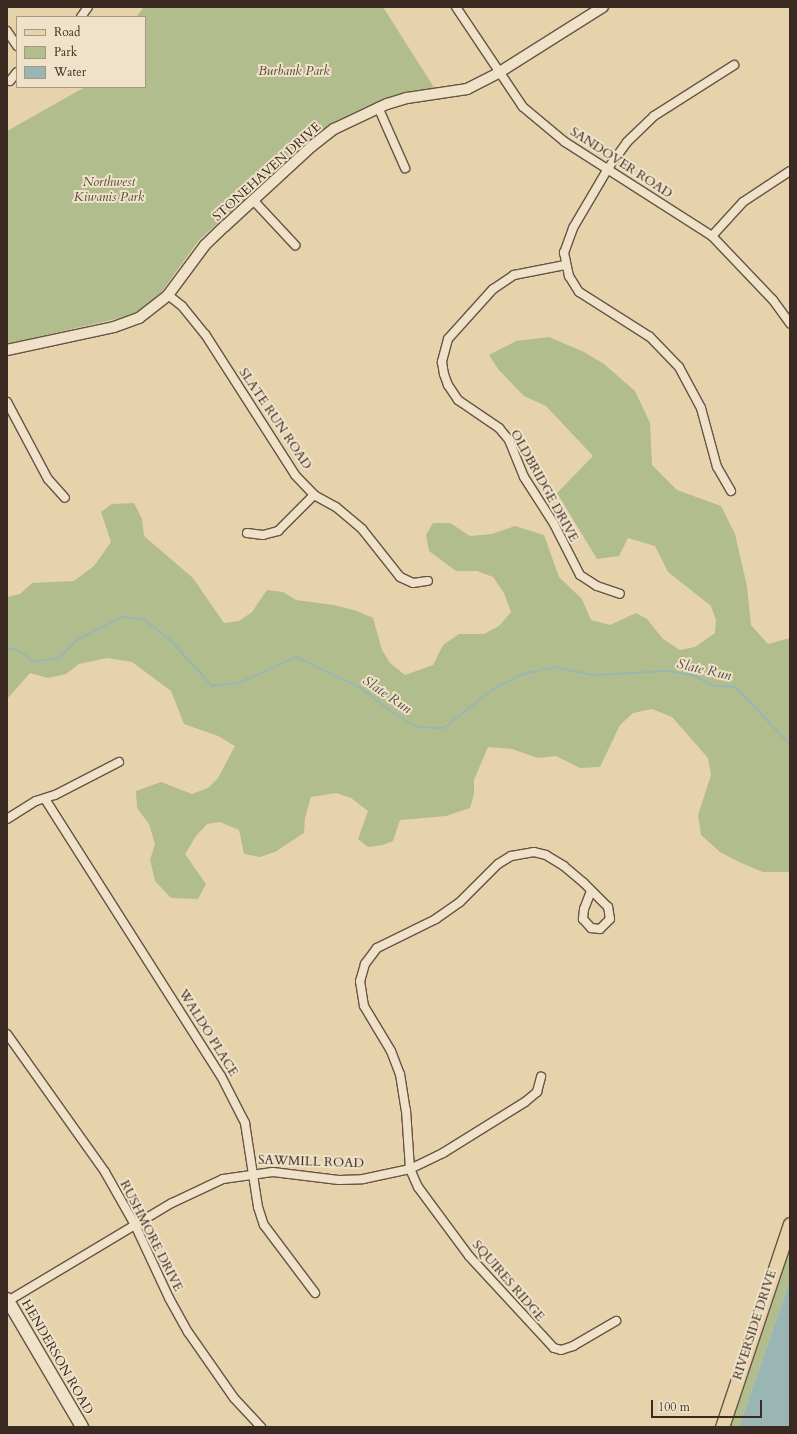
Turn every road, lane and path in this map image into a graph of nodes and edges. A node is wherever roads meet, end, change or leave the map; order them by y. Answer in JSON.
{"nodes":[{"id":1,"x":88,"y":7,"type":"edge"},
{"id":2,"x":456,"y":7,"type":"edge"},
{"id":3,"x":602,"y":7,"type":"edge"},
{"id":4,"x":82,"y":16,"type":"edge"},
{"id":5,"x":7,"y":31,"type":"edge"},
{"id":6,"x":16,"y":44,"type":"edge"},
{"id":7,"x":734,"y":65,"type":"dead end"},
{"id":8,"x":16,"y":73,"type":"edge"},
{"id":9,"x":498,"y":73,"type":"junction"},
{"id":10,"x":10,"y":81,"type":"dead end"},
{"id":11,"x":378,"y":107,"type":"junction"},
{"id":12,"x":405,"y":168,"type":"dead end"},
{"id":13,"x":607,"y":170,"type":"junction"},
{"id":14,"x":790,"y":171,"type":"edge"},
{"id":15,"x":253,"y":200,"type":"junction"},
{"id":16,"x":712,"y":236,"type":"junction"},
{"id":17,"x":295,"y":245,"type":"dead end"},
{"id":18,"x":564,"y":265,"type":"junction"},
{"id":19,"x":168,"y":295,"type":"junction"},
{"id":20,"x":790,"y":323,"type":"edge"},
{"id":21,"x":7,"y":350,"type":"edge"},
{"id":22,"x":7,"y":402,"type":"edge"},
{"id":23,"x":731,"y":491,"type":"dead end"},
{"id":24,"x":314,"y":494,"type":"junction"},
{"id":25,"x":65,"y":498,"type":"dead end"},
{"id":26,"x":247,"y":533,"type":"dead end"},
{"id":27,"x":428,"y":581,"type":"dead end"},
{"id":28,"x":620,"y":594,"type":"dead end"},
{"id":29,"x":119,"y":762,"type":"dead end"},
{"id":30,"x":45,"y":799,"type":"junction"},
{"id":31,"x":7,"y":819,"type":"edge"},
{"id":32,"x":591,"y":891,"type":"junction"},
{"id":33,"x":7,"y":1034,"type":"edge"},
{"id":34,"x":541,"y":1077,"type":"dead end"},
{"id":35,"x":410,"y":1169,"type":"junction"},
{"id":36,"x":253,"y":1174,"type":"junction"},
{"id":37,"x":790,"y":1224,"type":"edge"},
{"id":38,"x":136,"y":1225,"type":"junction"},
{"id":39,"x":315,"y":1293,"type":"dead end"},
{"id":40,"x":7,"y":1301,"type":"edge"},
{"id":41,"x":616,"y":1321,"type":"dead end"},
{"id":42,"x":82,"y":1427,"type":"edge"},
{"id":43,"x":261,"y":1427,"type":"edge"},
{"id":44,"x":722,"y":1427,"type":"edge"}],
"edges":[{"from":1,"to":4,"type":"street"},
{"from":2,"to":9,"type":"street","name":"SANDOVER ROAD"},
{"from":3,"to":9,"type":"street","name":"STONEHAVEN DRIVE"},
{"from":5,"to":6,"type":"street"},
{"from":7,"to":13,"type":"street"},
{"from":8,"to":10,"type":"street"},
{"from":9,"to":11,"type":"street","name":"STONEHAVEN DRIVE"},
{"from":9,"to":13,"type":"street","name":"SANDOVER ROAD"},
{"from":11,"to":12,"type":"street"},
{"from":11,"to":15,"type":"street","name":"STONEHAVEN DRIVE"},
{"from":13,"to":16,"type":"street","name":"SANDOVER ROAD"},
{"from":13,"to":18,"type":"street"},
{"from":14,"to":16,"type":"street"},
{"from":15,"to":17,"type":"street"},
{"from":15,"to":19,"type":"street","name":"STONEHAVEN DRIVE"},
{"from":16,"to":20,"type":"street","name":"SANDOVER ROAD"},
{"from":18,"to":23,"type":"street"},
{"from":18,"to":28,"type":"street","name":"OLDBRIDGE DRIVE"},
{"from":19,"to":21,"type":"street","name":"STONEHAVEN DRIVE"},
{"from":19,"to":24,"type":"street","name":"SLATE RUN ROAD"},
{"from":22,"to":25,"type":"street"},
{"from":24,"to":26,"type":"street"},
{"from":24,"to":27,"type":"street","name":"SLATE RUN ROAD"},
{"from":29,"to":30,"type":"street"},
{"from":30,"to":31,"type":"street"},
{"from":30,"to":36,"type":"street","name":"WALDO PLACE"},
{"from":32,"to":32,"type":"street"},
{"from":32,"to":35,"type":"street"},
{"from":33,"to":38,"type":"street","name":"RUSHMORE DRIVE"},
{"from":34,"to":35,"type":"street","name":"SAWMILL ROAD"},
{"from":35,"to":36,"type":"street","name":"SAWMILL ROAD"},
{"from":35,"to":41,"type":"street","name":"SQUIRES RIDGE"},
{"from":36,"to":38,"type":"street","name":"SAWMILL ROAD"},
{"from":36,"to":39,"type":"street","name":"WALDO PLACE"},
{"from":37,"to":44,"type":"main road","name":"RIVERSIDE DRIVE"},
{"from":38,"to":40,"type":"street","name":"SAWMILL ROAD"},
{"from":38,"to":43,"type":"street","name":"RUSHMORE DRIVE"},
{"from":40,"to":42,"type":"main road","name":"HENDERSON ROAD"}]}
